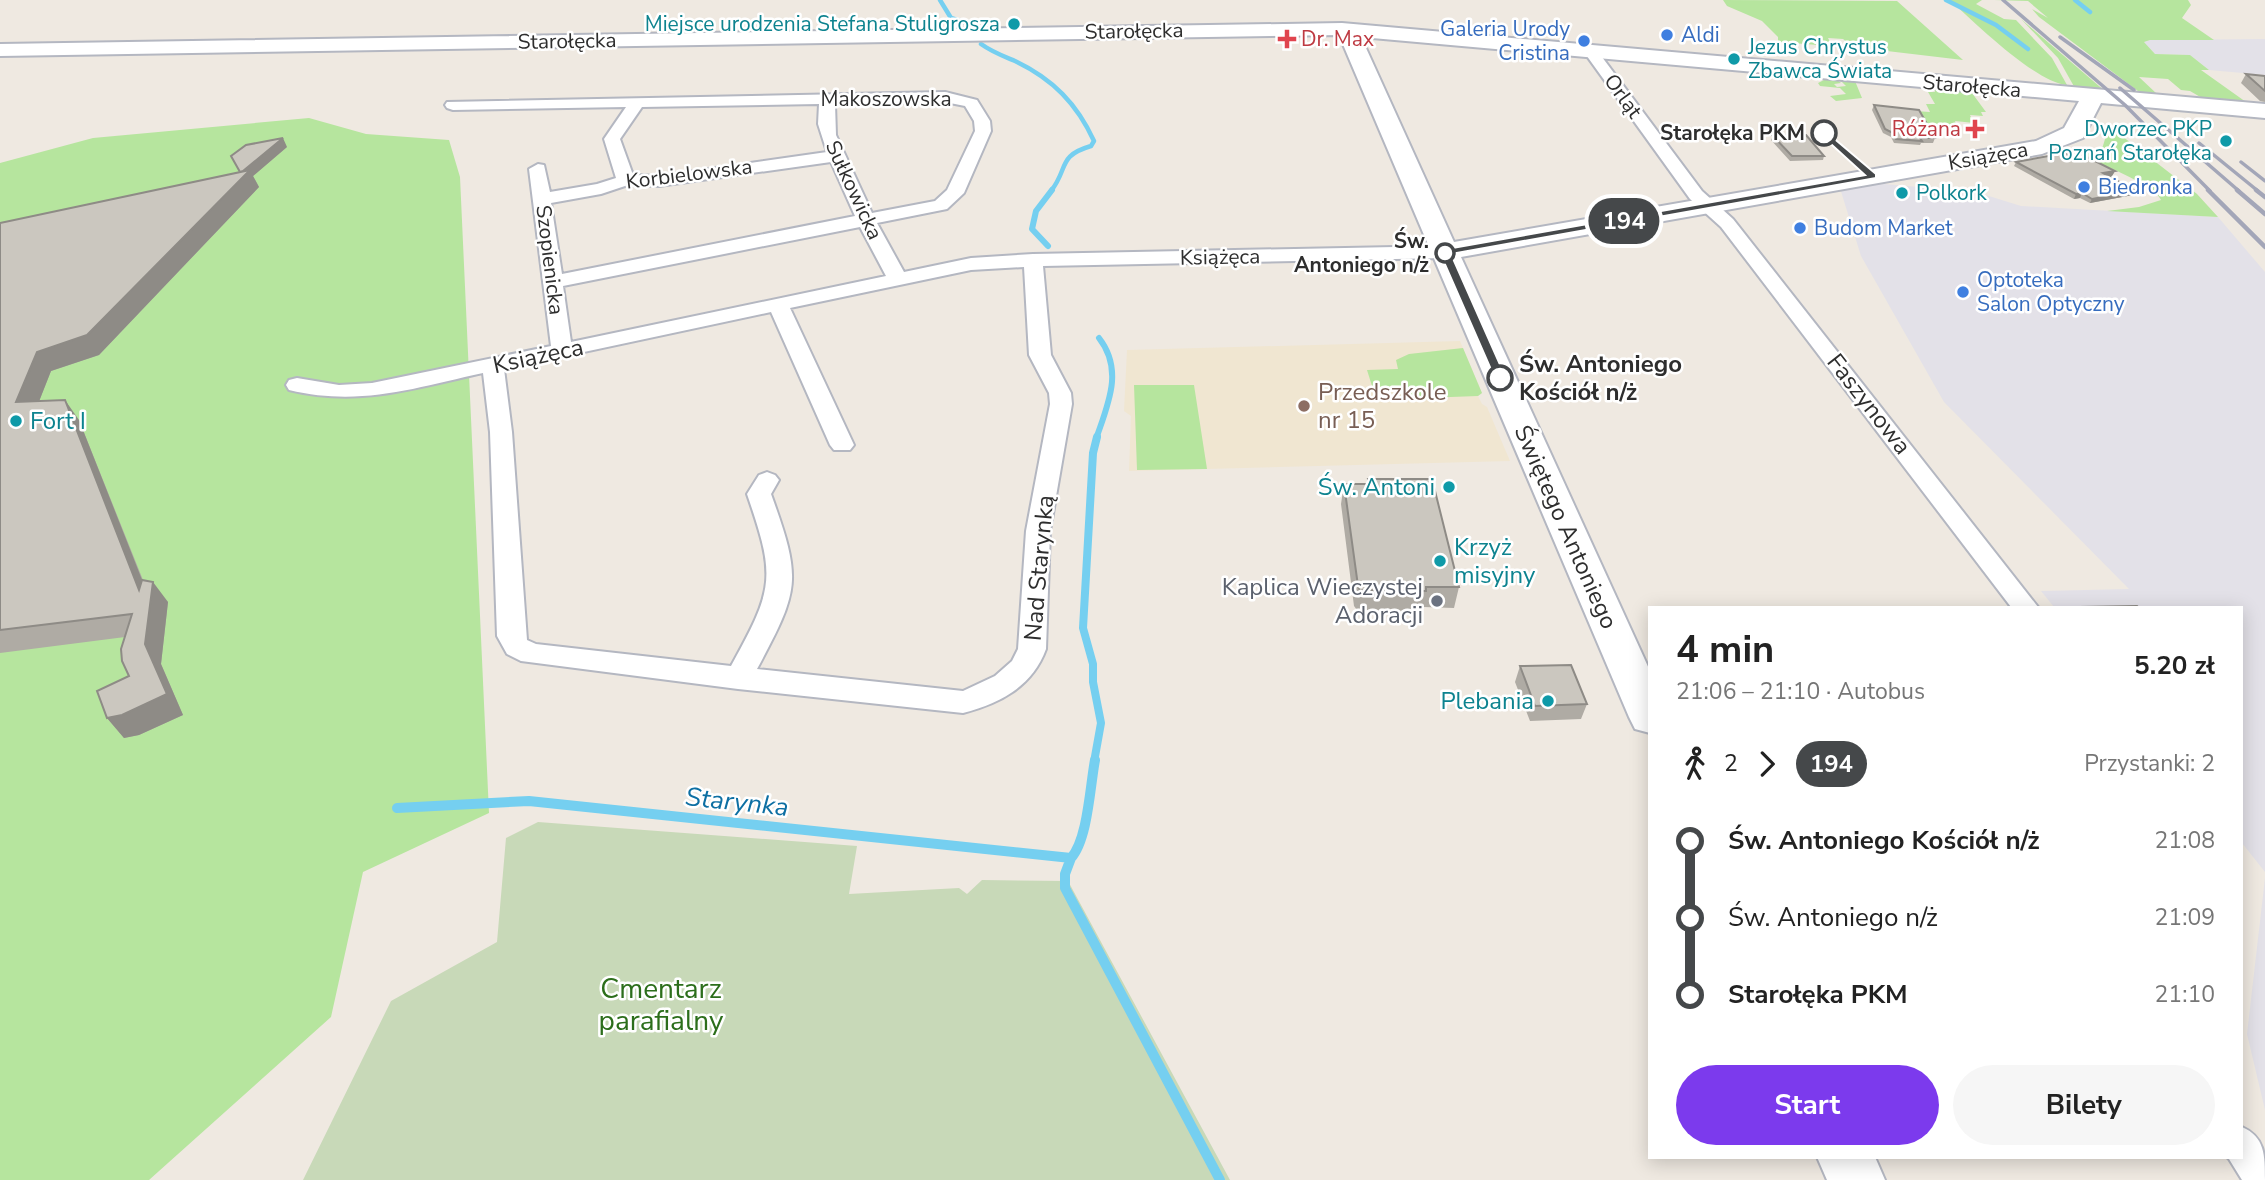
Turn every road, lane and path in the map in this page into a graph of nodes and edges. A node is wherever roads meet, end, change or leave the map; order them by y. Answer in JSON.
{"nodes":[{"id":1,"x":1347,"y":30,"type":"junction"},
{"id":2,"x":0,"y":50,"type":"edge"},
{"id":3,"x":1591,"y":52,"type":"junction"},
{"id":4,"x":2093,"y":96,"type":"junction"},
{"id":5,"x":828,"y":99,"type":"junction"},
{"id":6,"x":637,"y":103,"type":"junction"},
{"id":7,"x":453,"y":105,"type":"dead end"},
{"id":8,"x":2265,"y":111,"type":"edge"},
{"id":9,"x":836,"y":156,"type":"junction"},
{"id":10,"x":538,"y":169,"type":"dead end"},
{"id":11,"x":626,"y":180,"type":"junction"},
{"id":12,"x":542,"y":199,"type":"junction"},
{"id":13,"x":1707,"y":206,"type":"junction"},
{"id":14,"x":866,"y":220,"type":"junction"},
{"id":15,"x":1443,"y":249,"type":"junction"},
{"id":16,"x":1033,"y":260,"type":"junction"},
{"id":17,"x":897,"y":278,"type":"junction"},
{"id":18,"x":553,"y":282,"type":"junction"},
{"id":19,"x":778,"y":304,"type":"junction"},
{"id":20,"x":562,"y":351,"type":"junction"},
{"id":21,"x":493,"y":366,"type":"junction"},
{"id":22,"x":297,"y":385,"type":"dead end"},
{"id":23,"x":842,"y":445,"type":"dead end"},
{"id":24,"x":767,"y":480,"type":"dead end"},
{"id":25,"x":2024,"y":606,"type":"edge"},
{"id":26,"x":738,"y":679,"type":"junction"},
{"id":27,"x":1648,"y":713,"type":"edge"},
{"id":28,"x":2243,"y":1148,"type":"edge"},
{"id":29,"x":1846,"y":1159,"type":"edge"},
{"id":30,"x":1856,"y":1180,"type":"edge"},
{"id":31,"x":2264,"y":1180,"type":"edge"}],
"edges":[{"from":1,"to":2,"type":"street","name":"Starołęcka"},
{"from":1,"to":3,"type":"street","name":"Starołęcka"},
{"from":1,"to":15,"type":"street","name":"Świętego Antoniego"},
{"from":3,"to":4,"type":"street","name":"Starołęcka"},
{"from":3,"to":13,"type":"street","name":"Orląt"},
{"from":4,"to":8,"type":"street","name":"Starołęcka"},
{"from":4,"to":13,"type":"street","name":"Książęca"},
{"from":5,"to":6,"type":"street","name":"Makoszowska"},
{"from":5,"to":9,"type":"street","name":"Sułkowicka"},
{"from":5,"to":14,"type":"street","name":"Makoszowska"},
{"from":6,"to":7,"type":"street","name":"Makoszowska"},
{"from":6,"to":11,"type":"street"},
{"from":9,"to":11,"type":"street","name":"Korbielowska"},
{"from":9,"to":14,"type":"street","name":"Sułkowicka"},
{"from":10,"to":12,"type":"street","name":"Szopienicka"},
{"from":11,"to":12,"type":"street","name":"Korbielowska"},
{"from":12,"to":18,"type":"street","name":"Szopienicka"},
{"from":13,"to":15,"type":"street","name":"Książęca"},
{"from":13,"to":25,"type":"street","name":"Faszynowa"},
{"from":14,"to":17,"type":"street","name":"Sułkowicka"},
{"from":14,"to":18,"type":"street","name":"Makoszowska"},
{"from":15,"to":16,"type":"street","name":"Książęca"},
{"from":15,"to":27,"type":"street","name":"Świętego Antoniego"},
{"from":16,"to":17,"type":"street","name":"Książęca"},
{"from":16,"to":26,"type":"street","name":"Nad Starynką"},
{"from":17,"to":19,"type":"street","name":"Książęca"},
{"from":18,"to":20,"type":"street","name":"Szopienicka"},
{"from":19,"to":20,"type":"street","name":"Książęca"},
{"from":19,"to":23,"type":"street"},
{"from":20,"to":21,"type":"street","name":"Książęca"},
{"from":21,"to":22,"type":"street","name":"Książęca"},
{"from":21,"to":26,"type":"street","name":"Nad Starynką"},
{"from":24,"to":26,"type":"street"},
{"from":28,"to":31,"type":"street"},
{"from":29,"to":30,"type":"street"}]}
